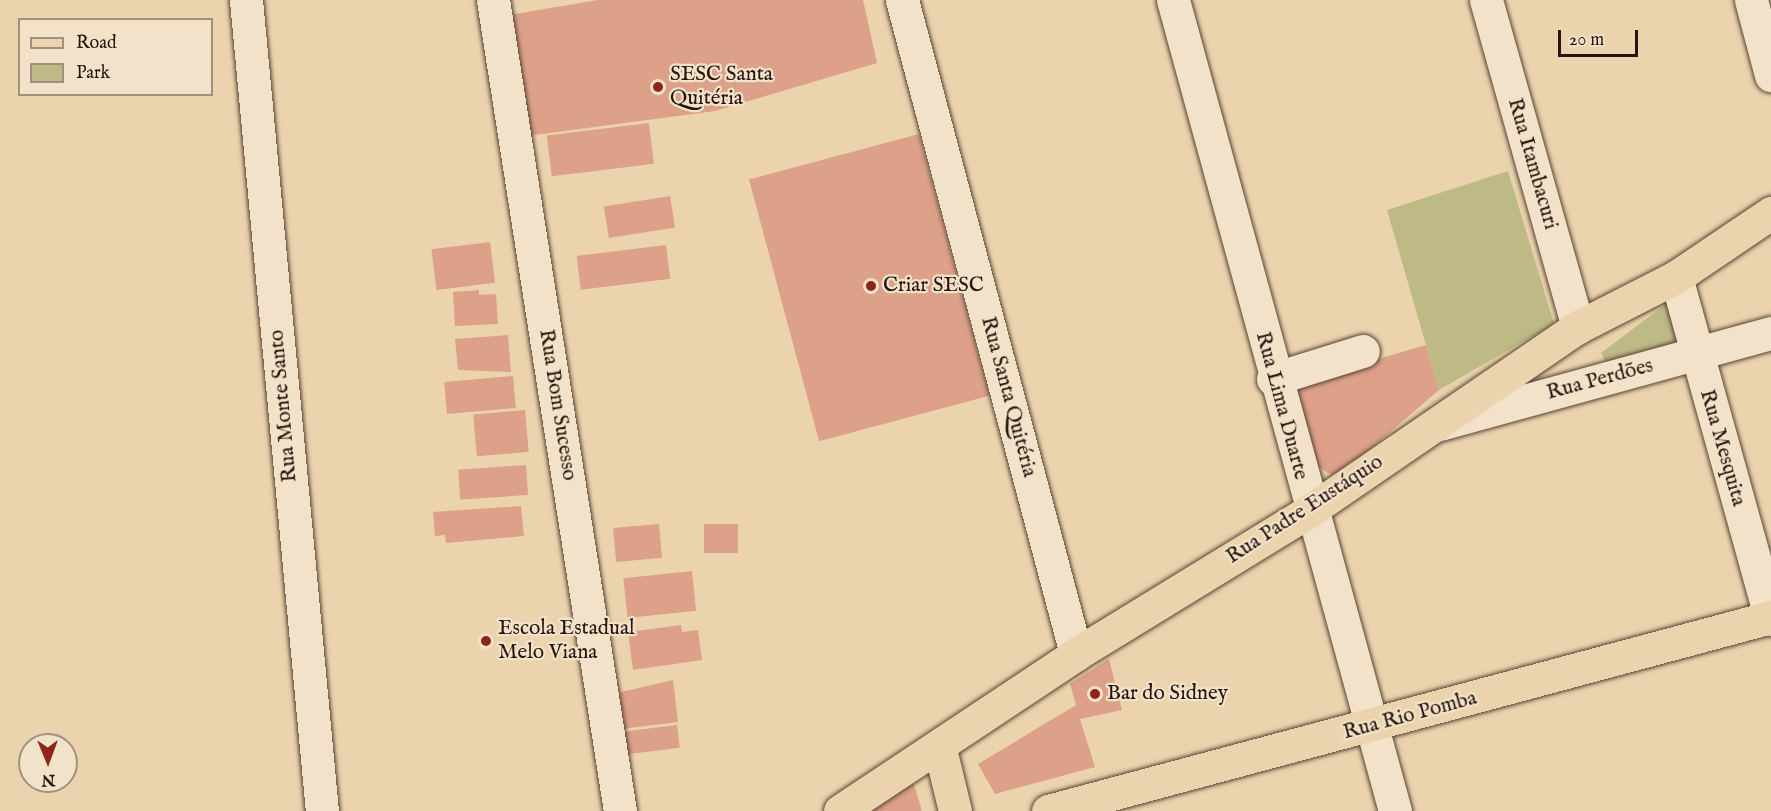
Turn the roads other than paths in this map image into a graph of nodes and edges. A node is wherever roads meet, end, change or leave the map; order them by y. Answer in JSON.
{"nodes":[{"id":1,"x":246,"y":0,"type":"edge"},
{"id":2,"x":493,"y":0,"type":"edge"},
{"id":3,"x":902,"y":0,"type":"edge"},
{"id":4,"x":1173,"y":0,"type":"edge"},
{"id":5,"x":1486,"y":0,"type":"edge"},
{"id":6,"x":1751,"y":0,"type":"edge"},
{"id":7,"x":1771,"y":75,"type":"edge"},
{"id":8,"x":1771,"y":213,"type":"edge"},
{"id":9,"x":1676,"y":277,"type":"junction"},
{"id":10,"x":1578,"y":327,"type":"junction"},
{"id":11,"x":1771,"y":333,"type":"edge"},
{"id":12,"x":1363,"y":351,"type":"dead end"},
{"id":13,"x":1695,"y":354,"type":"junction"},
{"id":14,"x":1273,"y":379,"type":"junction"},
{"id":15,"x":1430,"y":427,"type":"junction"},
{"id":16,"x":1309,"y":511,"type":"junction"},
{"id":17,"x":1771,"y":618,"type":"edge"},
{"id":18,"x":1076,"y":654,"type":"junction"},
{"id":19,"x":1371,"y":727,"type":"junction"},
{"id":20,"x":940,"y":749,"type":"junction"},
{"id":21,"x":322,"y":811,"type":"edge"},
{"id":22,"x":620,"y":811,"type":"edge"},
{"id":23,"x":840,"y":811,"type":"edge"},
{"id":24,"x":956,"y":811,"type":"edge"},
{"id":25,"x":1048,"y":811,"type":"edge"},
{"id":26,"x":1395,"y":811,"type":"edge"}],
"edges":[{"from":1,"to":21,"type":"street","name":"Rua Monte Santo"},
{"from":2,"to":22,"type":"street","name":"Rua Bom Sucesso"},
{"from":3,"to":18,"type":"street","name":"Rua Santa Quitéria"},
{"from":4,"to":14,"type":"street","name":"Rua Lima Duarte"},
{"from":5,"to":10,"type":"street","name":"Rua Itambacuri"},
{"from":6,"to":7,"type":"street"},
{"from":8,"to":9,"type":"main road","name":"Rua Padre Eustáquio"},
{"from":9,"to":10,"type":"main road","name":"Rua Padre Eustáquio"},
{"from":9,"to":13,"type":"street","name":"Rua Mesquita"},
{"from":10,"to":15,"type":"main road","name":"Rua Padre Eustáquio"},
{"from":11,"to":13,"type":"street","name":"Rua Perdões"},
{"from":12,"to":14,"type":"street"},
{"from":13,"to":15,"type":"street","name":"Rua Perdões"},
{"from":13,"to":17,"type":"street","name":"Rua Mesquita"},
{"from":14,"to":16,"type":"street","name":"Rua Lima Duarte"},
{"from":15,"to":16,"type":"main road","name":"Rua Padre Eustáquio"},
{"from":16,"to":18,"type":"main road","name":"Rua Padre Eustáquio"},
{"from":16,"to":19,"type":"street","name":"Rua Lima Duarte"},
{"from":17,"to":19,"type":"main road","name":"Rua Rio Pomba"},
{"from":18,"to":20,"type":"main road","name":"Rua Padre Eustáquio"},
{"from":19,"to":25,"type":"main road","name":"Rua Rio Pomba"},
{"from":19,"to":26,"type":"street","name":"Rua Lima Duarte"},
{"from":20,"to":23,"type":"main road","name":"Rua Padre Eustáquio"},
{"from":20,"to":24,"type":"main road"}]}
